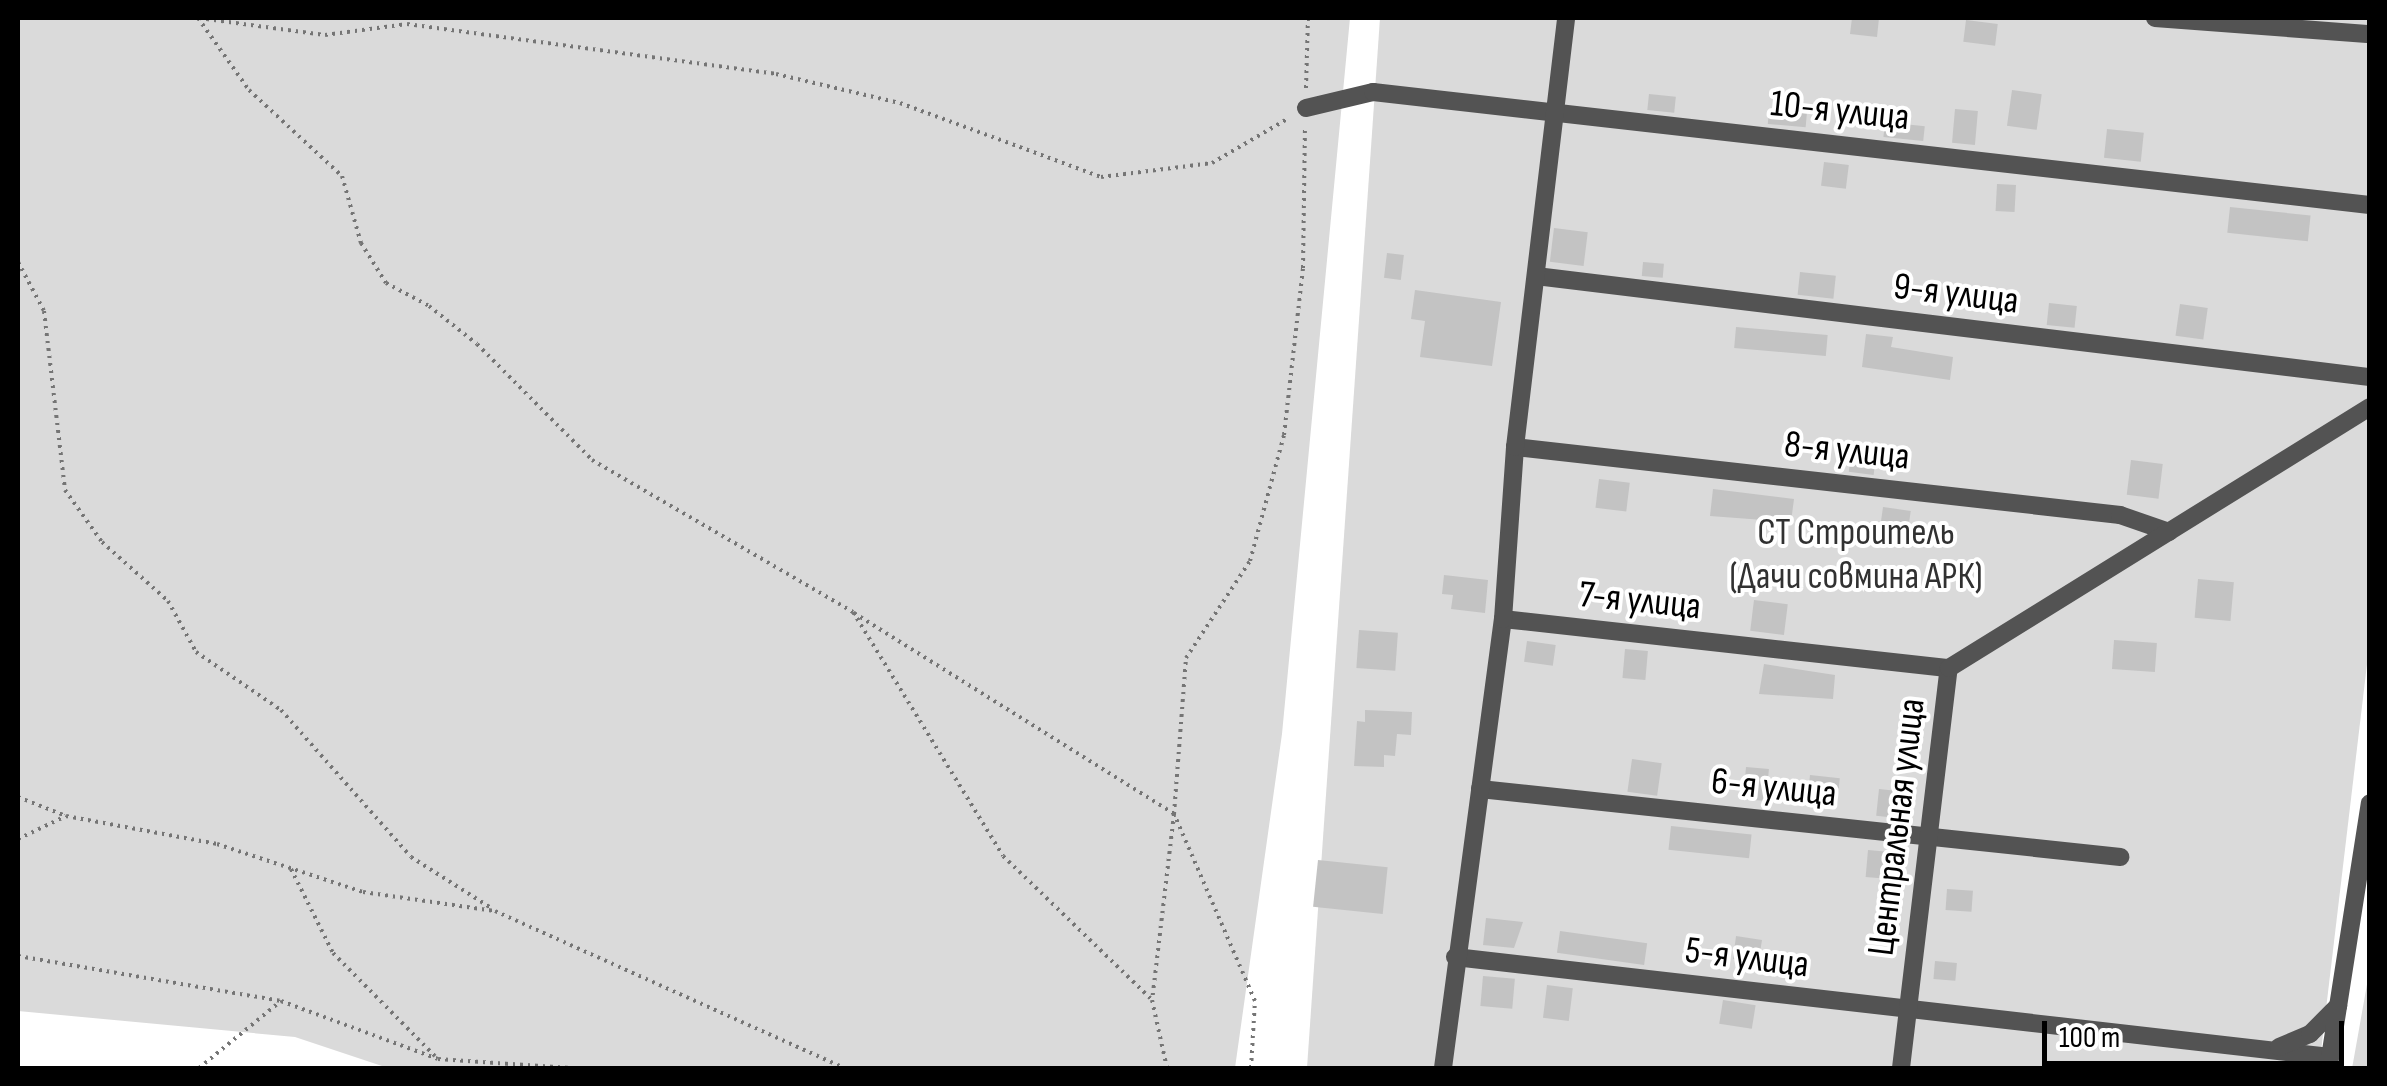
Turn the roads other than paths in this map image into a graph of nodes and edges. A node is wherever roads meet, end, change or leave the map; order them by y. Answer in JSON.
{"nodes":[{"id":1,"x":1566,"y":18,"type":"edge"},
{"id":2,"x":2155,"y":18,"type":"edge"},
{"id":3,"x":2370,"y":34,"type":"edge"},
{"id":4,"x":1306,"y":108,"type":"road end"},
{"id":5,"x":1556,"y":116,"type":"junction"},
{"id":6,"x":2370,"y":205,"type":"edge"},
{"id":7,"x":1536,"y":276,"type":"junction"},
{"id":8,"x":2370,"y":376,"type":"edge"},
{"id":9,"x":2370,"y":407,"type":"edge"},
{"id":10,"x":1514,"y":447,"type":"junction"},
{"id":11,"x":2169,"y":532,"type":"junction"},
{"id":12,"x":1503,"y":619,"type":"junction"},
{"id":13,"x":1949,"y":668,"type":"junction"},
{"id":14,"x":1480,"y":790,"type":"junction"},
{"id":15,"x":2370,"y":803,"type":"edge"},
{"id":16,"x":1929,"y":837,"type":"junction"},
{"id":17,"x":2120,"y":857,"type":"dead end"},
{"id":18,"x":1455,"y":957,"type":"junction"},
{"id":19,"x":2338,"y":1006,"type":"junction"},
{"id":20,"x":1908,"y":1009,"type":"junction"},
{"id":21,"x":2269,"y":1050,"type":"junction"},
{"id":22,"x":2330,"y":1063,"type":"edge"},
{"id":23,"x":1442,"y":1068,"type":"edge"},
{"id":24,"x":1901,"y":1068,"type":"edge"},
{"id":25,"x":2302,"y":1068,"type":"edge"}],
"edges":[{"from":1,"to":5,"type":"street"},
{"from":2,"to":3,"type":"street"},
{"from":4,"to":5,"type":"street","name":"10-я улица"},
{"from":5,"to":6,"type":"street","name":"10-я улица"},
{"from":5,"to":7,"type":"street"},
{"from":7,"to":8,"type":"street","name":"9-я улица"},
{"from":7,"to":10,"type":"street"},
{"from":9,"to":11,"type":"street","name":"Центральная улица"},
{"from":10,"to":11,"type":"street","name":"8-я улица"},
{"from":10,"to":12,"type":"street"},
{"from":11,"to":13,"type":"street","name":"Центральная улица"},
{"from":12,"to":13,"type":"street","name":"7-я улица"},
{"from":12,"to":14,"type":"street"},
{"from":13,"to":16,"type":"street","name":"Центральная улица"},
{"from":14,"to":16,"type":"street","name":"6-я улица"},
{"from":14,"to":18,"type":"street"},
{"from":15,"to":19,"type":"street"},
{"from":16,"to":17,"type":"street","name":"6-я улица"},
{"from":16,"to":20,"type":"street","name":"Центральная улица"},
{"from":18,"to":20,"type":"street","name":"5-я улица"},
{"from":18,"to":23,"type":"street"},
{"from":19,"to":21,"type":"street"},
{"from":19,"to":22,"type":"street"},
{"from":20,"to":21,"type":"street","name":"5-я улица"},
{"from":20,"to":24,"type":"street","name":"Центральная улица"},
{"from":21,"to":22,"type":"street","name":"5-я улица"},
{"from":21,"to":25,"type":"street"}]}
